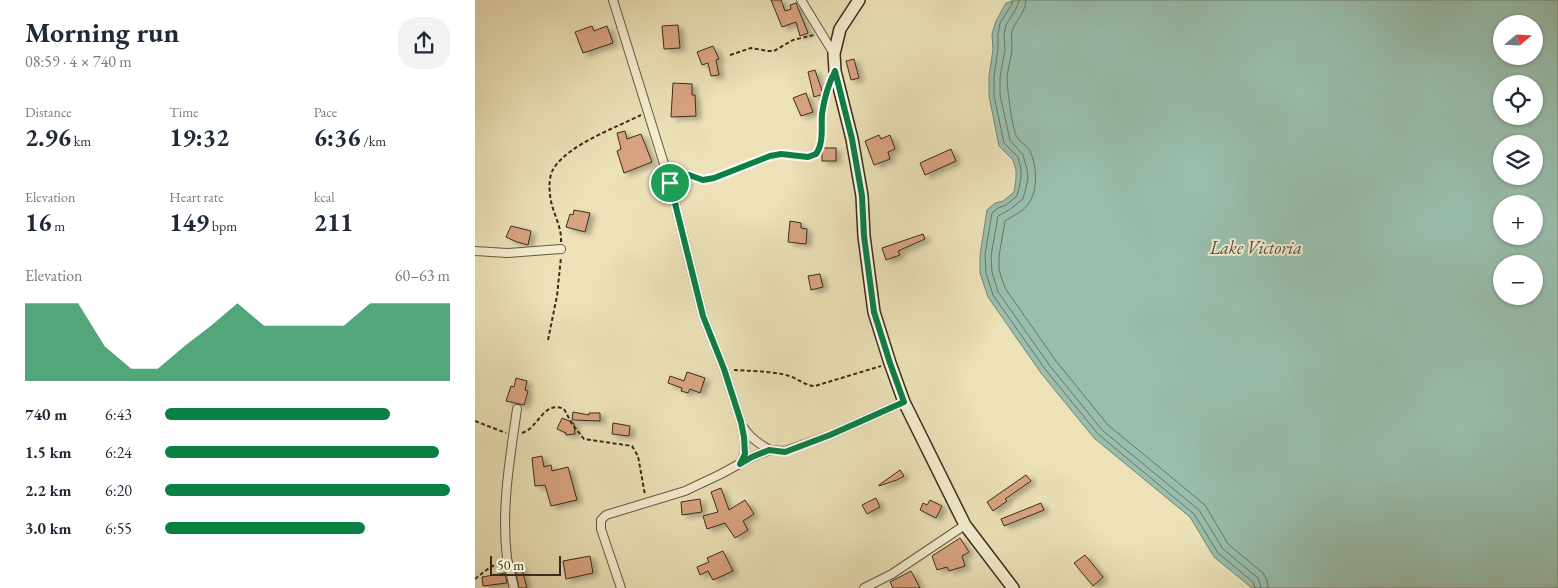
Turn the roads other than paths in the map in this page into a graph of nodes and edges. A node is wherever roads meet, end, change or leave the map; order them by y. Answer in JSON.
{"nodes":[{"id":1,"x":613,"y":0,"type":"edge"},
{"id":2,"x":801,"y":0,"type":"edge"},
{"id":3,"x":859,"y":0,"type":"edge"},
{"id":4,"x":834,"y":54,"type":"junction"},
{"id":5,"x":561,"y":249,"type":"road end"},
{"id":6,"x":475,"y":251,"type":"edge"},
{"id":7,"x":904,"y":402,"type":"junction"},
{"id":8,"x":517,"y":409,"type":"dead end"},
{"id":9,"x":741,"y":422,"type":"junction"},
{"id":10,"x":769,"y":450,"type":"junction"},
{"id":11,"x":740,"y":464,"type":"junction"},
{"id":12,"x":965,"y":525,"type":"junction"},
{"id":13,"x":514,"y":588,"type":"edge"},
{"id":14,"x":621,"y":588,"type":"edge"},
{"id":15,"x":864,"y":588,"type":"edge"},
{"id":16,"x":1013,"y":588,"type":"edge"}],
"edges":[{"from":1,"to":9,"type":"street"},
{"from":2,"to":4,"type":"street"},
{"from":3,"to":4,"type":"street"},
{"from":4,"to":7,"type":"street"},
{"from":5,"to":6,"type":"street"},
{"from":7,"to":10,"type":"street"},
{"from":7,"to":12,"type":"street"},
{"from":8,"to":13,"type":"street"},
{"from":9,"to":10,"type":"street"},
{"from":9,"to":11,"type":"street"},
{"from":10,"to":11,"type":"street"},
{"from":11,"to":14,"type":"street"},
{"from":12,"to":15,"type":"street"},
{"from":12,"to":16,"type":"street"}]}
